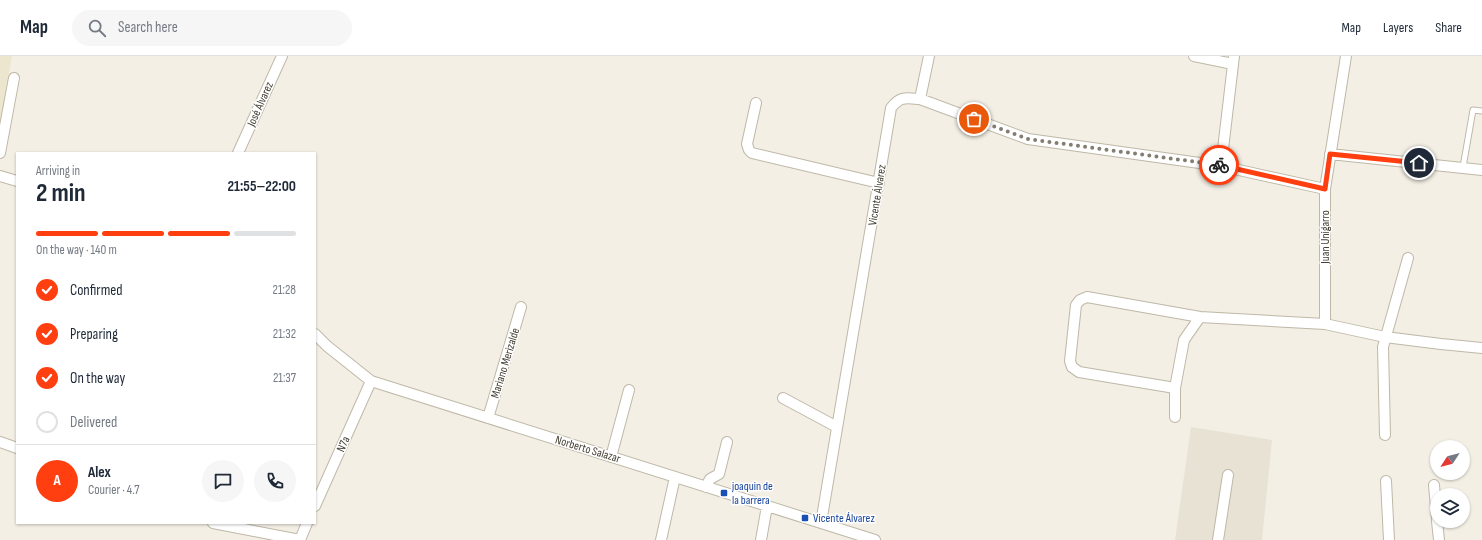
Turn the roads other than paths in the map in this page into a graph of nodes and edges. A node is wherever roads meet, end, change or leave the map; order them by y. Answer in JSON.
{"nodes":[{"id":1,"x":282,"y":56,"type":"edge"},
{"id":2,"x":929,"y":56,"type":"edge"},
{"id":3,"x":1194,"y":56,"type":"edge"},
{"id":4,"x":1346,"y":56,"type":"edge"},
{"id":5,"x":1233,"y":60,"type":"edge"},
{"id":6,"x":14,"y":78,"type":"dead end"},
{"id":7,"x":920,"y":99,"type":"junction"},
{"id":8,"x":756,"y":103,"type":"dead end"},
{"id":9,"x":1482,"y":111,"type":"edge"},
{"id":10,"x":238,"y":152,"type":"edge"},
{"id":11,"x":0,"y":153,"type":"edge"},
{"id":12,"x":1330,"y":154,"type":"junction"},
{"id":13,"x":1221,"y":166,"type":"junction"},
{"id":14,"x":1463,"y":167,"type":"junction"},
{"id":15,"x":1482,"y":170,"type":"edge"},
{"id":16,"x":0,"y":176,"type":"edge"},
{"id":17,"x":16,"y":181,"type":"edge"},
{"id":18,"x":879,"y":184,"type":"junction"},
{"id":19,"x":1325,"y":189,"type":"junction"},
{"id":20,"x":1408,"y":258,"type":"dead end"},
{"id":21,"x":521,"y":307,"type":"dead end"},
{"id":22,"x":1200,"y":317,"type":"junction"},
{"id":23,"x":1325,"y":324,"type":"junction"},
{"id":24,"x":316,"y":335,"type":"edge"},
{"id":25,"x":1385,"y":336,"type":"junction"},
{"id":26,"x":1482,"y":348,"type":"edge"},
{"id":27,"x":371,"y":381,"type":"junction"},
{"id":28,"x":1175,"y":388,"type":"junction"},
{"id":29,"x":629,"y":390,"type":"dead end"},
{"id":30,"x":783,"y":398,"type":"dead end"},
{"id":31,"x":1175,"y":417,"type":"dead end"},
{"id":32,"x":488,"y":418,"type":"junction"},
{"id":33,"x":837,"y":427,"type":"junction"},
{"id":34,"x":1385,"y":435,"type":"dead end"},
{"id":35,"x":0,"y":442,"type":"edge"},
{"id":36,"x":727,"y":442,"type":"dead end"},
{"id":37,"x":16,"y":448,"type":"edge"},
{"id":38,"x":611,"y":457,"type":"junction"},
{"id":39,"x":1228,"y":475,"type":"dead end"},
{"id":40,"x":675,"y":477,"type":"junction"},
{"id":41,"x":1386,"y":481,"type":"dead end"},
{"id":42,"x":1434,"y":484,"type":"dead end"},
{"id":43,"x":706,"y":487,"type":"junction"},
{"id":44,"x":1434,"y":488,"type":"edge"},
{"id":45,"x":316,"y":504,"type":"edge"},
{"id":46,"x":767,"y":506,"type":"junction"},
{"id":47,"x":821,"y":523,"type":"junction"},
{"id":48,"x":217,"y":524,"type":"edge"},
{"id":49,"x":307,"y":524,"type":"edge"},
{"id":50,"x":1438,"y":528,"type":"edge"},
{"id":51,"x":300,"y":540,"type":"edge"},
{"id":52,"x":661,"y":540,"type":"edge"},
{"id":53,"x":761,"y":540,"type":"edge"},
{"id":54,"x":875,"y":540,"type":"edge"},
{"id":55,"x":1218,"y":540,"type":"edge"},
{"id":56,"x":1389,"y":540,"type":"edge"},
{"id":57,"x":1439,"y":540,"type":"edge"}],
"edges":[{"from":1,"to":10,"type":"street","name":"José Álvarez"},
{"from":2,"to":7,"type":"street"},
{"from":3,"to":5,"type":"street"},
{"from":4,"to":12,"type":"street","name":"Juan Unigarro"},
{"from":5,"to":13,"type":"street"},
{"from":6,"to":11,"type":"street"},
{"from":7,"to":13,"type":"street","name":"Vicente Álvarez"},
{"from":7,"to":18,"type":"street","name":"Vicente Álvarez"},
{"from":8,"to":18,"type":"street"},
{"from":9,"to":14,"type":"lane"},
{"from":12,"to":14,"type":"street"},
{"from":12,"to":19,"type":"street","name":"Juan Unigarro"},
{"from":13,"to":19,"type":"street","name":"Vicente Álvarez"},
{"from":14,"to":15,"type":"street"},
{"from":16,"to":17,"type":"street"},
{"from":18,"to":33,"type":"street","name":"Vicente Álvarez"},
{"from":19,"to":23,"type":"street","name":"Juan Unigarro"},
{"from":20,"to":25,"type":"street"},
{"from":21,"to":32,"type":"street","name":"Mariano Merizalde"},
{"from":22,"to":23,"type":"street"},
{"from":22,"to":28,"type":"street"},
{"from":22,"to":28,"type":"street"},
{"from":23,"to":25,"type":"street"},
{"from":24,"to":27,"type":"street","name":"Norberto Salazar"},
{"from":25,"to":26,"type":"street"},
{"from":25,"to":34,"type":"street"},
{"from":27,"to":32,"type":"street","name":"Norberto Salazar"},
{"from":27,"to":45,"type":"street","name":"N7a"},
{"from":28,"to":31,"type":"street"},
{"from":29,"to":38,"type":"street"},
{"from":30,"to":33,"type":"street"},
{"from":32,"to":38,"type":"street","name":"Norberto Salazar"},
{"from":33,"to":47,"type":"street","name":"Vicente Álvarez"},
{"from":35,"to":37,"type":"street"},
{"from":36,"to":43,"type":"street"},
{"from":38,"to":40,"type":"street","name":"Norberto Salazar"},
{"from":39,"to":55,"type":"street"},
{"from":40,"to":43,"type":"street","name":"Norberto Salazar"},
{"from":40,"to":52,"type":"street"},
{"from":41,"to":56,"type":"street"},
{"from":42,"to":44,"type":"street"},
{"from":43,"to":46,"type":"street","name":"Norberto Salazar"},
{"from":46,"to":47,"type":"street","name":"Norberto Salazar"},
{"from":46,"to":53,"type":"street"},
{"from":47,"to":54,"type":"street","name":"Norberto Salazar"},
{"from":48,"to":51,"type":"street"},
{"from":49,"to":51,"type":"street"},
{"from":50,"to":57,"type":"street"}]}
